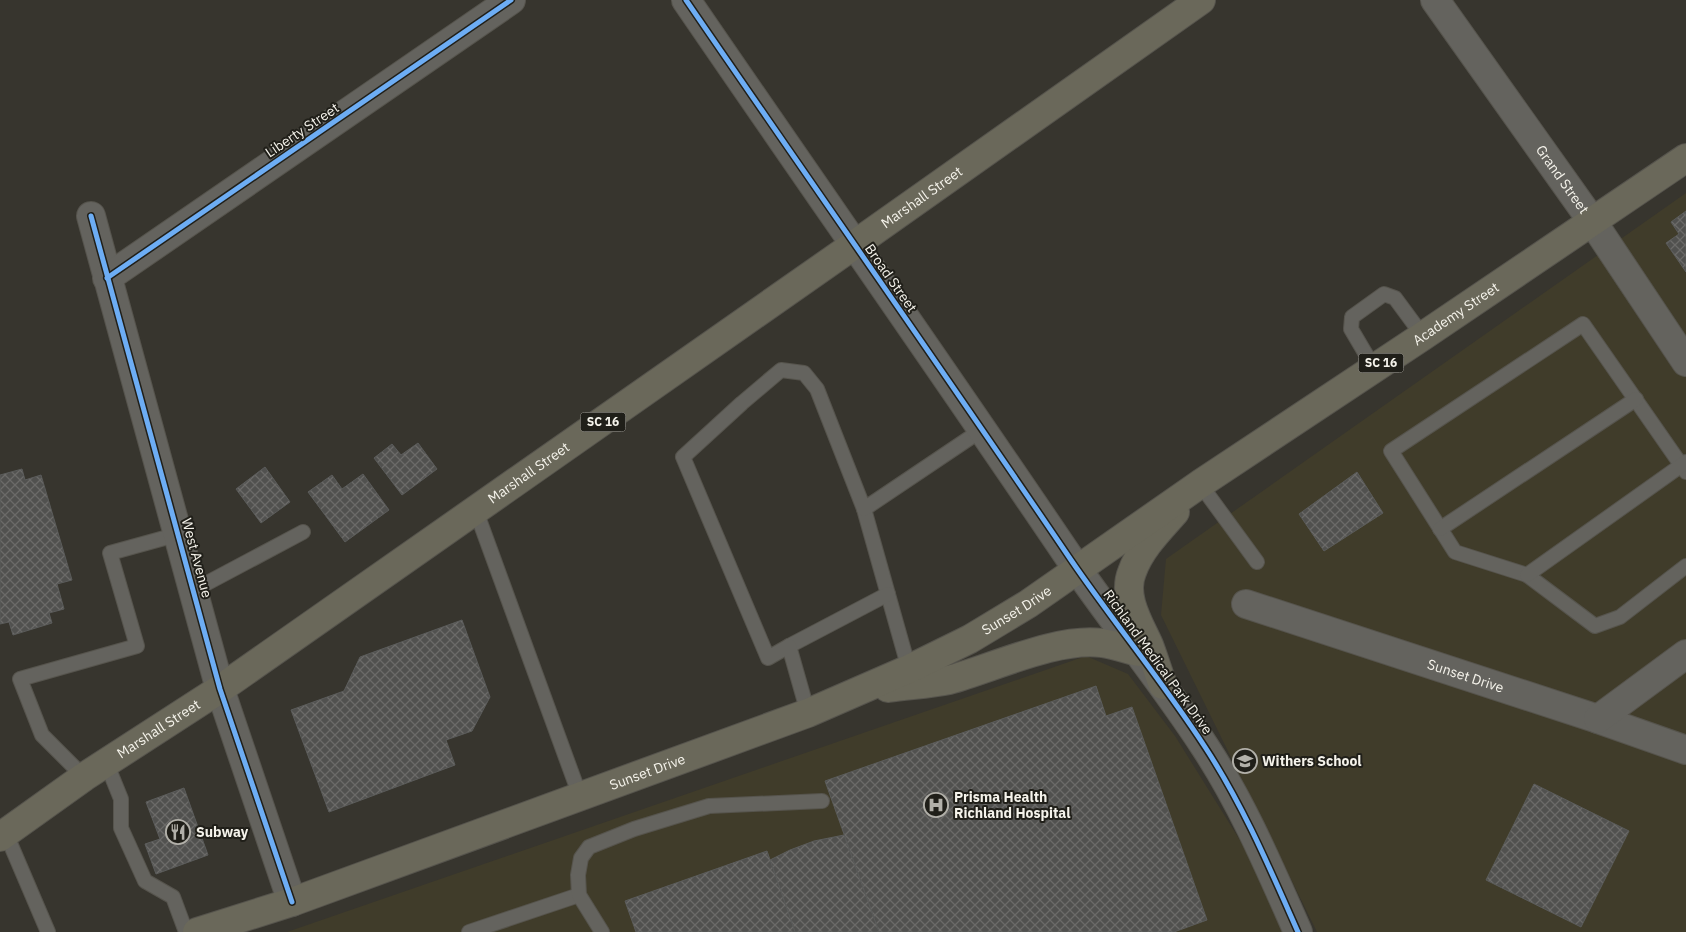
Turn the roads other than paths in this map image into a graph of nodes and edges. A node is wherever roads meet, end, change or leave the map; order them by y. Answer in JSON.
{"nodes":[{"id":1,"x":511,"y":0,"type":"edge"},
{"id":2,"x":686,"y":0,"type":"edge"},
{"id":3,"x":1201,"y":0,"type":"edge"},
{"id":4,"x":1435,"y":0,"type":"edge"},
{"id":5,"x":1686,"y":158,"type":"edge"},
{"id":6,"x":91,"y":216,"type":"dead end"},
{"id":7,"x":1592,"y":221,"type":"junction"},
{"id":8,"x":854,"y":245,"type":"junction"},
{"id":9,"x":106,"y":278,"type":"junction"},
{"id":10,"x":1423,"y":336,"type":"junction"},
{"id":11,"x":1686,"y":362,"type":"edge"},
{"id":12,"x":1374,"y":368,"type":"junction"},
{"id":13,"x":1636,"y":399,"type":"junction"},
{"id":14,"x":983,"y":429,"type":"junction"},
{"id":15,"x":1685,"y":466,"type":"edge"},
{"id":16,"x":1200,"y":484,"type":"junction"},
{"id":17,"x":864,"y":509,"type":"junction"},
{"id":18,"x":476,"y":511,"type":"junction"},
{"id":19,"x":1440,"y":529,"type":"junction"},
{"id":20,"x":303,"y":532,"type":"dead end"},
{"id":21,"x":179,"y":534,"type":"junction"},
{"id":22,"x":1257,"y":562,"type":"dead end"},
{"id":23,"x":1686,"y":566,"type":"edge"},
{"id":24,"x":1077,"y":569,"type":"junction"},
{"id":25,"x":1527,"y":575,"type":"junction"},
{"id":26,"x":194,"y":590,"type":"junction"},
{"id":27,"x":888,"y":594,"type":"junction"},
{"id":28,"x":1246,"y":604,"type":"dead end"},
{"id":29,"x":789,"y":646,"type":"junction"},
{"id":30,"x":1139,"y":652,"type":"junction"},
{"id":31,"x":1686,"y":654,"type":"edge"},
{"id":32,"x":910,"y":669,"type":"junction"},
{"id":33,"x":1163,"y":685,"type":"junction"},
{"id":34,"x":220,"y":689,"type":"junction"},
{"id":35,"x":857,"y":692,"type":"junction"},
{"id":36,"x":808,"y":713,"type":"junction"},
{"id":37,"x":1598,"y":719,"type":"junction"},
{"id":38,"x":1686,"y":750,"type":"edge"},
{"id":39,"x":106,"y":762,"type":"junction"},
{"id":40,"x":84,"y":777,"type":"junction"},
{"id":41,"x":580,"y":796,"type":"junction"},
{"id":42,"x":822,"y":801,"type":"dead end"},
{"id":43,"x":2,"y":832,"type":"edge"},
{"id":44,"x":579,"y":895,"type":"junction"},
{"id":45,"x":292,"y":902,"type":"junction"},
{"id":46,"x":48,"y":932,"type":"edge"},
{"id":47,"x":186,"y":932,"type":"edge"},
{"id":48,"x":197,"y":932,"type":"edge"},
{"id":49,"x":469,"y":932,"type":"edge"},
{"id":50,"x":602,"y":932,"type":"edge"},
{"id":51,"x":1298,"y":932,"type":"edge"}],
"edges":[{"from":1,"to":9,"type":"street","name":"Liberty Street"},
{"from":2,"to":8,"type":"street","name":"Broad Street"},
{"from":3,"to":8,"type":"main road","name":"Marshall Street","number":"SC 16"},
{"from":4,"to":7,"type":"street","name":"Grand Street"},
{"from":5,"to":7,"type":"main road","name":"Academy Street","number":"SC 16"},
{"from":6,"to":9,"type":"street","name":"West Avenue"},
{"from":7,"to":10,"type":"main road","name":"Academy Street","number":"SC 16"},
{"from":7,"to":11,"type":"street","name":"Grand Street"},
{"from":8,"to":14,"type":"street","name":"Broad Street"},
{"from":8,"to":18,"type":"main road","name":"Marshall Street","number":"SC 16"},
{"from":9,"to":21,"type":"street","name":"West Avenue"},
{"from":10,"to":12,"type":"main road","name":"Academy Street","number":"SC 16"},
{"from":10,"to":12,"type":"lane"},
{"from":12,"to":16,"type":"main road","name":"Academy Street","number":"SC 16"},
{"from":13,"to":15,"type":"lane"},
{"from":13,"to":19,"type":"lane"},
{"from":13,"to":19,"type":"lane"},
{"from":14,"to":17,"type":"lane"},
{"from":14,"to":24,"type":"street","name":"Broad Street"},
{"from":15,"to":25,"type":"lane"},
{"from":16,"to":22,"type":"lane"},
{"from":16,"to":24,"type":"main road","name":"Academy Street","number":"SC 16"},
{"from":16,"to":33,"type":"main road"},
{"from":17,"to":27,"type":"lane"},
{"from":17,"to":29,"type":"lane"},
{"from":18,"to":34,"type":"main road","name":"Marshall Street","number":"SC 16"},
{"from":18,"to":41,"type":"lane"},
{"from":19,"to":25,"type":"lane"},
{"from":20,"to":26,"type":"lane"},
{"from":21,"to":26,"type":"street","name":"West Avenue"},
{"from":21,"to":40,"type":"lane"},
{"from":23,"to":25,"type":"lane"},
{"from":24,"to":30,"type":"street","name":"Richland Medical Park Drive"},
{"from":24,"to":32,"type":"main road","name":"Sunset Drive","number":"SC 16"},
{"from":26,"to":34,"type":"street","name":"West Avenue"},
{"from":27,"to":29,"type":"lane"},
{"from":27,"to":32,"type":"lane"},
{"from":28,"to":37,"type":"street","name":"Sunset Drive"},
{"from":29,"to":36,"type":"lane"},
{"from":30,"to":33,"type":"street","name":"Richland Medical Park Drive"},
{"from":30,"to":35,"type":"main road"},
{"from":31,"to":37,"type":"street"},
{"from":32,"to":35,"type":"main road","name":"Sunset Drive","number":"SC 16"},
{"from":33,"to":51,"type":"street","name":"Richland Medical Park Drive"},
{"from":34,"to":39,"type":"main road","name":"Marshall Street","number":"SC 16"},
{"from":34,"to":45,"type":"street","name":"West Avenue"},
{"from":35,"to":36,"type":"main road","name":"Sunset Drive","number":"SC 16"},
{"from":36,"to":41,"type":"main road","name":"Sunset Drive","number":"SC 16"},
{"from":37,"to":38,"type":"street","name":"Sunset Drive"},
{"from":39,"to":40,"type":"main road","name":"Marshall Street","number":"SC 16"},
{"from":39,"to":47,"type":"lane"},
{"from":40,"to":43,"type":"main road","name":"Marshall Street","number":"SC 16"},
{"from":41,"to":45,"type":"main road","name":"Sunset Drive","number":"SC 16"},
{"from":42,"to":44,"type":"lane"},
{"from":43,"to":46,"type":"lane"},
{"from":44,"to":49,"type":"lane"},
{"from":44,"to":50,"type":"lane"},
{"from":45,"to":48,"type":"main road","name":"Sunset Drive","number":"SC 16"}]}
